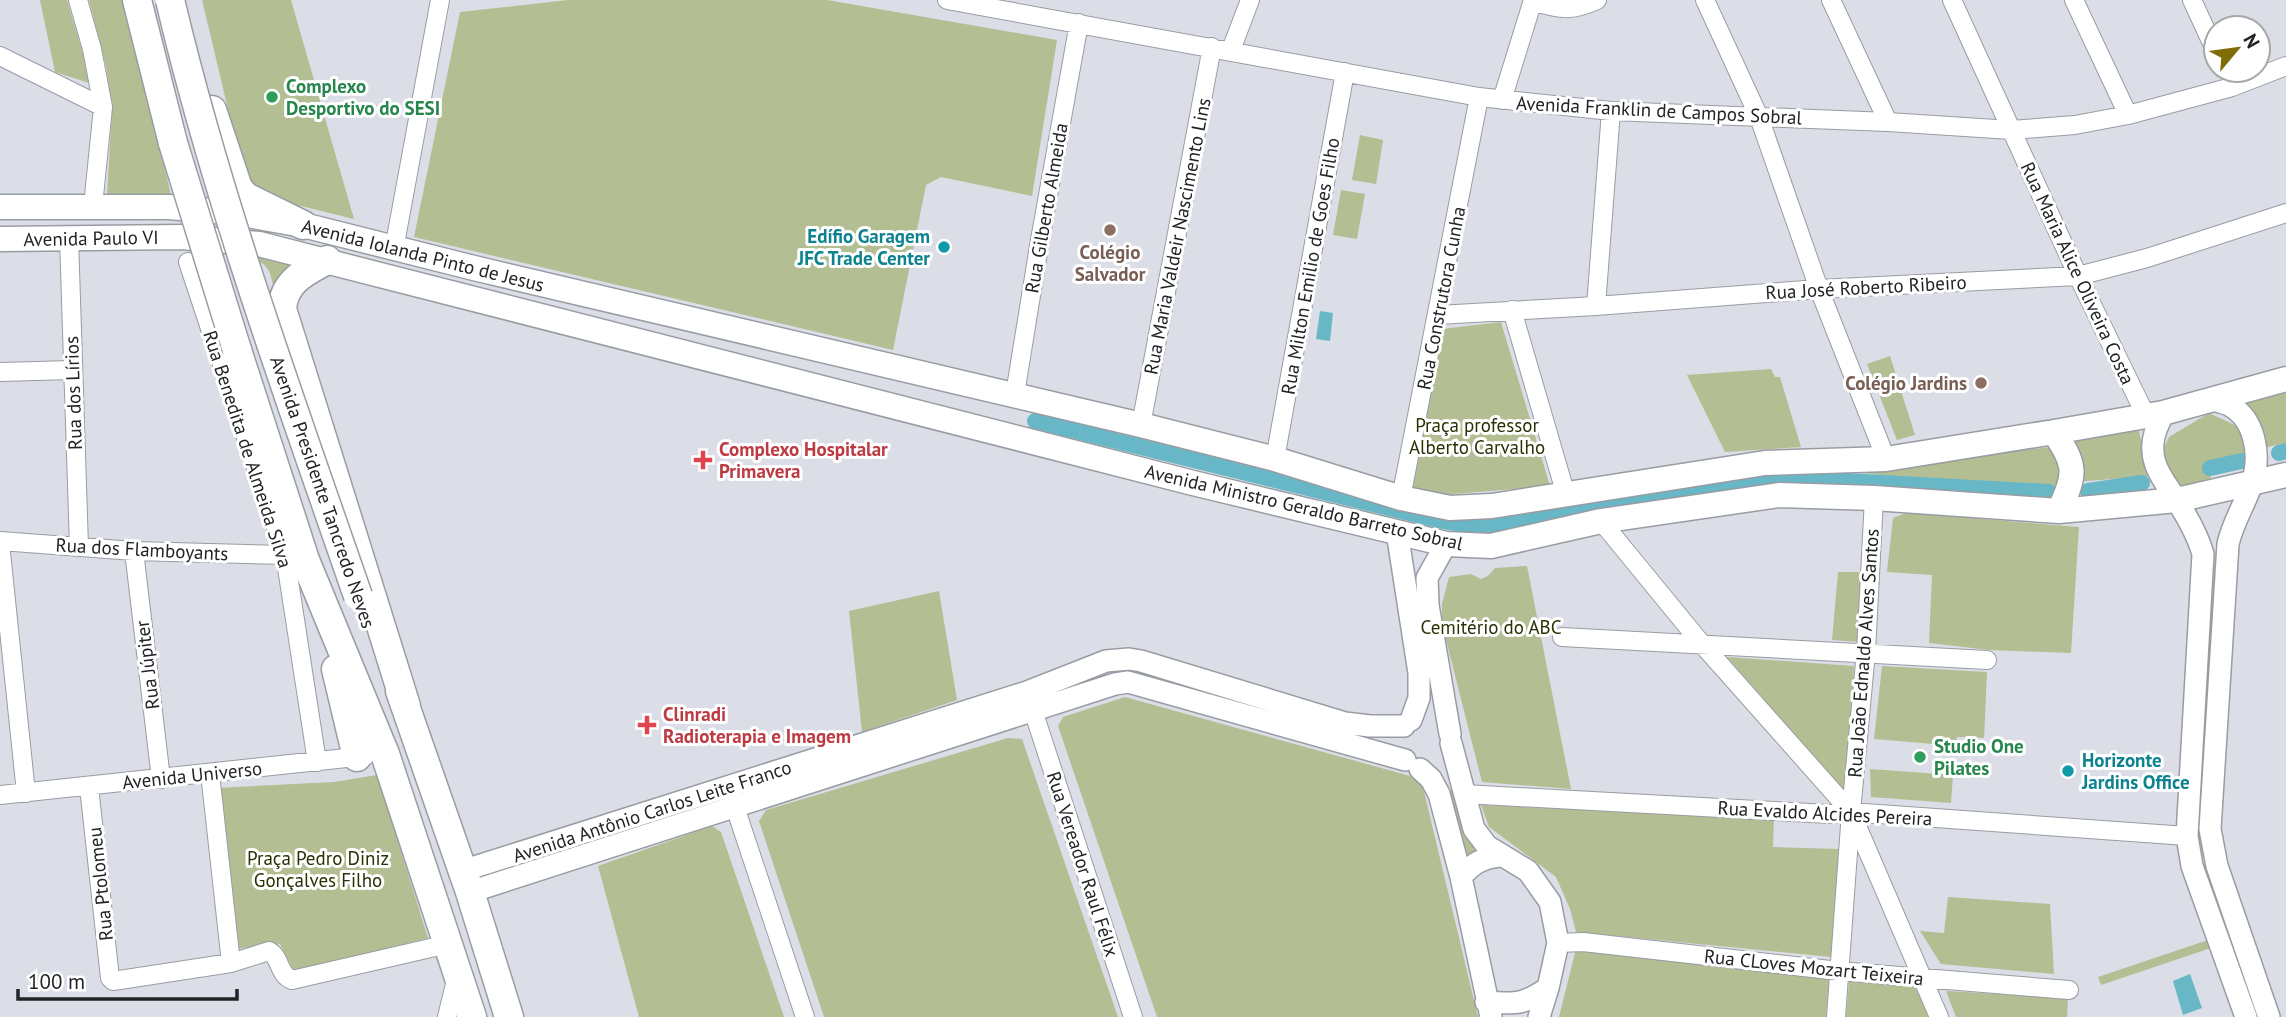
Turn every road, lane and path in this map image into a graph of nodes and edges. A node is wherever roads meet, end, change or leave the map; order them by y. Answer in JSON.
{"nodes":[{"id":1,"x":78,"y":0,"type":"edge"},
{"id":2,"x":137,"y":0,"type":"edge"},
{"id":3,"x":170,"y":0,"type":"edge"},
{"id":4,"x":184,"y":0,"type":"edge"},
{"id":5,"x":442,"y":0,"type":"edge"},
{"id":6,"x":947,"y":0,"type":"edge"},
{"id":7,"x":1250,"y":0,"type":"edge"},
{"id":8,"x":1597,"y":0,"type":"edge"},
{"id":9,"x":1705,"y":0,"type":"edge"},
{"id":10,"x":1831,"y":0,"type":"edge"},
{"id":11,"x":1952,"y":0,"type":"edge"},
{"id":12,"x":2074,"y":0,"type":"edge"},
{"id":13,"x":2192,"y":0,"type":"edge"},
{"id":14,"x":1534,"y":1,"type":"edge"},
{"id":15,"x":2202,"y":22,"type":"edge"},
{"id":16,"x":1079,"y":23,"type":"junction"},
{"id":17,"x":1212,"y":47,"type":"junction"},
{"id":18,"x":1231,"y":50,"type":"junction"},
{"id":19,"x":0,"y":56,"type":"edge"},
{"id":20,"x":2286,"y":66,"type":"edge"},
{"id":21,"x":1345,"y":72,"type":"junction"},
{"id":22,"x":2231,"y":84,"type":"edge"},
{"id":23,"x":2232,"y":87,"type":"junction"},
{"id":24,"x":1479,"y":97,"type":"junction"},
{"id":25,"x":1502,"y":100,"type":"junction"},
{"id":26,"x":103,"y":107,"type":"junction"},
{"id":27,"x":1611,"y":111,"type":"junction"},
{"id":28,"x":2128,"y":115,"type":"junction"},
{"id":29,"x":1759,"y":117,"type":"junction"},
{"id":30,"x":1888,"y":122,"type":"junction"},
{"id":31,"x":2011,"y":130,"type":"junction"},
{"id":32,"x":93,"y":206,"type":"junction"},
{"id":33,"x":169,"y":206,"type":"joint"},
{"id":34,"x":0,"y":207,"type":"edge"},
{"id":35,"x":2286,"y":213,"type":"edge"},
{"id":36,"x":303,"y":225,"type":"junction"},
{"id":37,"x":182,"y":237,"type":"joint"},
{"id":38,"x":69,"y":238,"type":"junction"},
{"id":39,"x":0,"y":239,"type":"edge"},
{"id":40,"x":394,"y":249,"type":"junction"},
{"id":41,"x":327,"y":260,"type":"junction"},
{"id":42,"x":188,"y":262,"type":"dead end"},
{"id":43,"x":478,"y":269,"type":"junction"},
{"id":44,"x":2078,"y":276,"type":"junction"},
{"id":45,"x":1819,"y":289,"type":"junction"},
{"id":46,"x":473,"y":298,"type":"junction"},
{"id":47,"x":1595,"y":306,"type":"junction"},
{"id":48,"x":1512,"y":310,"type":"junction"},
{"id":49,"x":1438,"y":315,"type":"junction"},
{"id":50,"x":675,"y":316,"type":"junction"},
{"id":51,"x":664,"y":349,"type":"junction"},
{"id":52,"x":72,"y":370,"type":"junction"},
{"id":53,"x":0,"y":372,"type":"edge"},
{"id":54,"x":2286,"y":379,"type":"edge"},
{"id":55,"x":1016,"y":394,"type":"junction"},
{"id":56,"x":2214,"y":400,"type":"junction"},
{"id":57,"x":2155,"y":414,"type":"junction"},
{"id":58,"x":1141,"y":425,"type":"junction"},
{"id":59,"x":2054,"y":432,"type":"junction"},
{"id":60,"x":1275,"y":459,"type":"junction"},
{"id":61,"x":1886,"y":459,"type":"junction"},
{"id":62,"x":2286,"y":475,"type":"edge"},
{"id":63,"x":2252,"y":483,"type":"junction"},
{"id":64,"x":1566,"y":495,"type":"junction"},
{"id":65,"x":1401,"y":498,"type":"junction"},
{"id":66,"x":1874,"y":499,"type":"junction"},
{"id":67,"x":2178,"y":500,"type":"junction"},
{"id":68,"x":2059,"y":511,"type":"junction"},
{"id":69,"x":1601,"y":522,"type":"junction"},
{"id":70,"x":1397,"y":532,"type":"junction"},
{"id":71,"x":0,"y":542,"type":"edge"},
{"id":72,"x":1446,"y":544,"type":"junction"},
{"id":73,"x":79,"y":547,"type":"junction"},
{"id":74,"x":134,"y":551,"type":"junction"},
{"id":75,"x":285,"y":555,"type":"junction"},
{"id":76,"x":319,"y":598,"type":"junction"},
{"id":77,"x":1562,"y":637,"type":"dead end"},
{"id":78,"x":1701,"y":643,"type":"junction"},
{"id":79,"x":1866,"y":652,"type":"junction"},
{"id":80,"x":1987,"y":660,"type":"dead end"},
{"id":81,"x":1030,"y":702,"type":"junction"},
{"id":82,"x":407,"y":706,"type":"junction"},
{"id":83,"x":1408,"y":723,"type":"junction"},
{"id":84,"x":1450,"y":739,"type":"junction"},
{"id":85,"x":385,"y":754,"type":"junction"},
{"id":86,"x":356,"y":757,"type":"junction"},
{"id":87,"x":317,"y":762,"type":"junction"},
{"id":88,"x":1412,"y":765,"type":"junction"},
{"id":89,"x":210,"y":773,"type":"junction"},
{"id":90,"x":161,"y":779,"type":"junction"},
{"id":91,"x":89,"y":787,"type":"junction"},
{"id":92,"x":26,"y":793,"type":"junction"},
{"id":93,"x":1464,"y":794,"type":"junction"},
{"id":94,"x":0,"y":795,"type":"edge"},
{"id":95,"x":731,"y":797,"type":"junction"},
{"id":96,"x":1851,"y":812,"type":"junction"},
{"id":97,"x":2187,"y":835,"type":"junction"},
{"id":98,"x":1500,"y":856,"type":"junction"},
{"id":99,"x":1461,"y":877,"type":"junction"},
{"id":100,"x":466,"y":881,"type":"junction"},
{"id":101,"x":1558,"y":943,"type":"junction"},
{"id":102,"x":448,"y":944,"type":"junction"},
{"id":103,"x":231,"y":963,"type":"junction"},
{"id":104,"x":1839,"y":971,"type":"junction"},
{"id":105,"x":457,"y":975,"type":"junction"},
{"id":106,"x":1923,"y":979,"type":"junction"},
{"id":107,"x":1548,"y":988,"type":"junction"},
{"id":108,"x":2070,"y":990,"type":"dead end"},
{"id":109,"x":1488,"y":1010,"type":"edge"},
{"id":110,"x":447,"y":1017,"type":"edge"},
{"id":111,"x":472,"y":1017,"type":"edge"},
{"id":112,"x":509,"y":1017,"type":"edge"},
{"id":113,"x":805,"y":1017,"type":"edge"},
{"id":114,"x":1133,"y":1017,"type":"edge"},
{"id":115,"x":1539,"y":1017,"type":"edge"},
{"id":116,"x":1836,"y":1017,"type":"edge"},
{"id":117,"x":1939,"y":1017,"type":"edge"},
{"id":118,"x":2246,"y":1017,"type":"edge"},
{"id":119,"x":2269,"y":1017,"type":"edge"}],
"edges":[{"from":1,"to":26,"type":"street"},
{"from":2,"to":76,"type":"main road","name":"Avenida Presidente Tancredo Neves","bridge":true},
{"from":3,"to":82,"type":"main road","name":"Avenida Presidente Tancredo Neves","bridge":true},
{"from":4,"to":36,"type":"main road"},
{"from":5,"to":40,"type":"street"},
{"from":6,"to":16,"type":"street","name":"Avenida Franklin de Campos Sobral"},
{"from":7,"to":18,"type":"street"},
{"from":8,"to":14,"type":"street"},
{"from":9,"to":29,"type":"street"},
{"from":10,"to":30,"type":"street"},
{"from":11,"to":31,"type":"street","name":"Rua Maria Alice Oliveira Costa"},
{"from":12,"to":28,"type":"street"},
{"from":13,"to":15,"type":"street"},
{"from":14,"to":25,"type":"street"},
{"from":16,"to":17,"type":"street","name":"Avenida Franklin de Campos Sobral"},
{"from":16,"to":55,"type":"street","name":"Rua Gilberto Almeida"},
{"from":17,"to":18,"type":"street","name":"Avenida Franklin de Campos Sobral"},
{"from":17,"to":58,"type":"street","name":"Rua Maria Valdeir Nascimento Lins"},
{"from":18,"to":21,"type":"street","name":"Avenida Franklin de Campos Sobral"},
{"from":19,"to":26,"type":"street"},
{"from":20,"to":23,"type":"street","name":"Avenida Franklin de Campos Sobral"},
{"from":21,"to":24,"type":"street","name":"Avenida Franklin de Campos Sobral"},
{"from":21,"to":60,"type":"street","name":"Rua Milton Emilio de Goes Filho"},
{"from":22,"to":23,"type":"street"},
{"from":23,"to":28,"type":"street","name":"Avenida Franklin de Campos Sobral"},
{"from":24,"to":25,"type":"street","name":"Avenida Franklin de Campos Sobral"},
{"from":24,"to":49,"type":"street","name":"Rua Construtora Cunha"},
{"from":25,"to":27,"type":"street","name":"Avenida Franklin de Campos Sobral"},
{"from":26,"to":32,"type":"street"},
{"from":27,"to":29,"type":"street","name":"Avenida Franklin de Campos Sobral"},
{"from":27,"to":47,"type":"street"},
{"from":28,"to":31,"type":"street","name":"Avenida Franklin de Campos Sobral"},
{"from":29,"to":30,"type":"street","name":"Avenida Franklin de Campos Sobral"},
{"from":29,"to":45,"type":"street"},
{"from":30,"to":31,"type":"street","name":"Avenida Franklin de Campos Sobral"},
{"from":31,"to":44,"type":"street","name":"Rua Maria Alice Oliveira Costa"},
{"from":32,"to":33,"type":"main road","name":"Avenida Paulo VI"},
{"from":32,"to":34,"type":"main road","name":"Avenida Paulo VI"},
{"from":33,"to":36,"type":"main road","name":"Avenida Iolanda Pinto de Jesus"},
{"from":35,"to":44,"type":"street","name":"Rua José Roberto Ribeiro"},
{"from":36,"to":40,"type":"main road","name":"Avenida Iolanda Pinto de Jesus"},
{"from":37,"to":38,"type":"main road","name":"Avenida Paulo VI"},
{"from":37,"to":41,"type":"main road","name":"Avenida Iolanda Pinto de Jesus"},
{"from":38,"to":39,"type":"main road","name":"Avenida Paulo VI"},
{"from":38,"to":52,"type":"street","name":"Rua dos Lírios"},
{"from":40,"to":43,"type":"main road","name":"Avenida Iolanda Pinto de Jesus"},
{"from":41,"to":46,"type":"main road","name":"Avenida Iolanda Pinto de Jesus"},
{"from":41,"to":82,"type":"main road"},
{"from":42,"to":75,"type":"street","name":"Rua Benedita de Almeida Silva"},
{"from":43,"to":46,"type":"main road"},
{"from":43,"to":50,"type":"main road","name":"Avenida Iolanda Pinto de Jesus"},
{"from":44,"to":45,"type":"street","name":"Rua José Roberto Ribeiro"},
{"from":44,"to":57,"type":"street","name":"Rua Maria Alice Oliveira Costa"},
{"from":45,"to":47,"type":"street","name":"Rua José Roberto Ribeiro"},
{"from":45,"to":61,"type":"street"},
{"from":46,"to":51,"type":"main road","name":"Avenida Iolanda Pinto de Jesus"},
{"from":47,"to":48,"type":"street","name":"Rua José Roberto Ribeiro"},
{"from":48,"to":49,"type":"street","name":"Rua José Roberto Ribeiro"},
{"from":48,"to":64,"type":"street"},
{"from":49,"to":65,"type":"street","name":"Rua Construtora Cunha"},
{"from":50,"to":51,"type":"main road"},
{"from":50,"to":55,"type":"main road","name":"Avenida Ministro Geraldo Barreto Sobral"},
{"from":51,"to":70,"type":"main road","name":"Avenida Ministro Geraldo Barreto Sobral"},
{"from":52,"to":53,"type":"street"},
{"from":52,"to":73,"type":"street","name":"Rua dos Lírios"},
{"from":54,"to":56,"type":"main road","name":"Avenida Ministro Geraldo Barreto Sobral"},
{"from":55,"to":58,"type":"main road","name":"Avenida Ministro Geraldo Barreto Sobral"},
{"from":56,"to":57,"type":"main road","name":"Avenida Ministro Geraldo Barreto Sobral"},
{"from":56,"to":63,"type":"street"},
{"from":57,"to":59,"type":"main road","name":"Avenida Ministro Geraldo Barreto Sobral"},
{"from":57,"to":67,"type":"street"},
{"from":58,"to":60,"type":"main road","name":"Avenida Ministro Geraldo Barreto Sobral"},
{"from":59,"to":61,"type":"main road","name":"Avenida Ministro Geraldo Barreto Sobral"},
{"from":59,"to":68,"type":"main road"},
{"from":60,"to":65,"type":"main road","name":"Avenida Ministro Geraldo Barreto Sobral"},
{"from":61,"to":64,"type":"main road","name":"Avenida Ministro Geraldo Barreto Sobral"},
{"from":62,"to":63,"type":"main road","name":"Avenida Ministro Geraldo Barreto Sobral"},
{"from":63,"to":67,"type":"main road","name":"Avenida Ministro Geraldo Barreto Sobral"},
{"from":63,"to":119,"type":"street"},
{"from":64,"to":65,"type":"main road","name":"Avenida Ministro Geraldo Barreto Sobral"},
{"from":66,"to":68,"type":"main road","name":"Avenida Ministro Geraldo Barreto Sobral"},
{"from":66,"to":69,"type":"main road","name":"Avenida Ministro Geraldo Barreto Sobral"},
{"from":66,"to":79,"type":"street","name":"Rua João Ednaldo Alves Santos"},
{"from":67,"to":68,"type":"main road","name":"Avenida Ministro Geraldo Barreto Sobral"},
{"from":67,"to":97,"type":"street"},
{"from":69,"to":72,"type":"main road","name":"Avenida Ministro Geraldo Barreto Sobral"},
{"from":69,"to":78,"type":"street"},
{"from":70,"to":72,"type":"main road","name":"Avenida Ministro Geraldo Barreto Sobral"},
{"from":70,"to":83,"type":"street"},
{"from":71,"to":73,"type":"street","name":"Rua dos Flamboyants"},
{"from":71,"to":92,"type":"street"},
{"from":72,"to":84,"type":"street"},
{"from":73,"to":74,"type":"street","name":"Rua dos Flamboyants"},
{"from":74,"to":75,"type":"street","name":"Rua dos Flamboyants"},
{"from":74,"to":90,"type":"street","name":"Rua Júpiter"},
{"from":75,"to":87,"type":"street","name":"Rua Benedita de Almeida Silva"},
{"from":76,"to":85,"type":"main road","name":"Avenida Presidente Tancredo Neves"},
{"from":76,"to":86,"type":"main road"},
{"from":77,"to":78,"type":"street"},
{"from":78,"to":79,"type":"street"},
{"from":78,"to":96,"type":"street"},
{"from":79,"to":80,"type":"street"},
{"from":79,"to":96,"type":"street","name":"Rua João Ednaldo Alves Santos"},
{"from":81,"to":83,"type":"street","name":"Avenida Antônio Carlos Leite Franco"},
{"from":81,"to":88,"type":"street","name":"Avenida Antônio Carlos Leite Franco"},
{"from":81,"to":95,"type":"street","name":"Avenida Antônio Carlos Leite Franco"},
{"from":81,"to":114,"type":"street","name":"Rua Vereador Raul Félix"},
{"from":82,"to":100,"type":"main road","name":"Avenida Presidente Tancredo Neves"},
{"from":83,"to":84,"type":"street","name":"Avenida Antônio Carlos Leite Franco"},
{"from":83,"to":88,"type":"street"},
{"from":84,"to":88,"type":"street"},
{"from":84,"to":93,"type":"street"},
{"from":85,"to":86,"type":"street","name":"Avenida Universo"},
{"from":85,"to":102,"type":"main road","name":"Avenida Presidente Tancredo Neves"},
{"from":86,"to":87,"type":"street","name":"Avenida Universo"},
{"from":87,"to":89,"type":"street","name":"Avenida Universo"},
{"from":88,"to":99,"type":"street"},
{"from":89,"to":90,"type":"street","name":"Avenida Universo"},
{"from":89,"to":103,"type":"street"},
{"from":90,"to":91,"type":"street","name":"Avenida Universo"},
{"from":91,"to":92,"type":"street","name":"Avenida Universo"},
{"from":91,"to":103,"type":"street","name":"Rua Ptolomeu"},
{"from":92,"to":94,"type":"street","name":"Avenida Universo"},
{"from":93,"to":96,"type":"street","name":"Rua Evaldo Alcides Pereira"},
{"from":93,"to":98,"type":"street"},
{"from":95,"to":100,"type":"street","name":"Avenida Antônio Carlos Leite Franco"},
{"from":95,"to":113,"type":"street"},
{"from":96,"to":97,"type":"street","name":"Rua Evaldo Alcides Pereira"},
{"from":96,"to":104,"type":"street","name":"Rua João Ednaldo Alves Santos"},
{"from":96,"to":106,"type":"street"},
{"from":97,"to":118,"type":"street"},
{"from":98,"to":99,"type":"street"},
{"from":98,"to":101,"type":"street"},
{"from":99,"to":109,"type":"street"},
{"from":100,"to":112,"type":"main road","name":"Avenida Presidente Tancredo Neves"},
{"from":101,"to":104,"type":"street","name":"Rua CLoves Mozart Teixeira"},
{"from":101,"to":107,"type":"street"},
{"from":102,"to":103,"type":"street"},
{"from":102,"to":105,"type":"main road","name":"Avenida Presidente Tancredo Neves"},
{"from":104,"to":106,"type":"street","name":"Rua CLoves Mozart Teixeira"},
{"from":104,"to":116,"type":"street","name":"Rua João Ednaldo Alves Santos"},
{"from":105,"to":110,"type":"street"},
{"from":105,"to":111,"type":"main road","name":"Avenida Presidente Tancredo Neves"},
{"from":106,"to":108,"type":"street","name":"Rua CLoves Mozart Teixeira"},
{"from":106,"to":117,"type":"street"},
{"from":107,"to":109,"type":"street"},
{"from":107,"to":115,"type":"street"}]}
